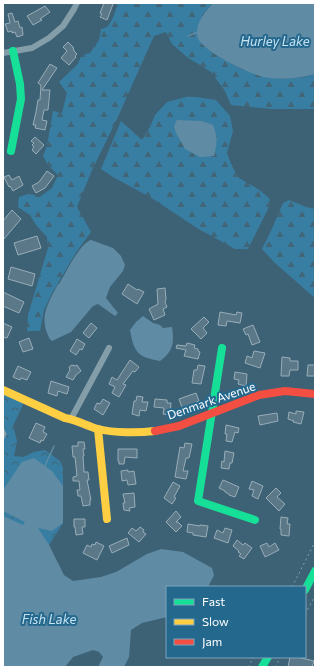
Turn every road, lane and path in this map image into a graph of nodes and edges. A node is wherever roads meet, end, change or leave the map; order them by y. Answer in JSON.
{"nodes":[{"id":1,"x":77,"y":3,"type":"edge"},
{"id":2,"x":13,"y":51,"type":"junction"},
{"id":3,"x":3,"y":53,"type":"edge"},
{"id":4,"x":11,"y":151,"type":"dead end"},
{"id":5,"x":109,"y":348,"type":"dead end"},
{"id":6,"x":222,"y":348,"type":"dead end"},
{"id":7,"x":4,"y":392,"type":"edge"},
{"id":8,"x":315,"y":394,"type":"edge"},
{"id":9,"x":212,"y":414,"type":"junction"},
{"id":10,"x":71,"y":419,"type":"junction"},
{"id":11,"x":98,"y":429,"type":"junction"},
{"id":12,"x":3,"y":430,"type":"edge"},
{"id":13,"x":3,"y":438,"type":"edge"},
{"id":14,"x":107,"y":519,"type":"dead end"},
{"id":15,"x":255,"y":520,"type":"dead end"},
{"id":16,"x":315,"y":541,"type":"edge"},
{"id":17,"x":315,"y":571,"type":"edge"},
{"id":18,"x":293,"y":586,"type":"edge"},
{"id":19,"x":306,"y":588,"type":"edge"},
{"id":20,"x":315,"y":596,"type":"edge"},
{"id":21,"x":306,"y":612,"type":"edge"},
{"id":22,"x":253,"y":658,"type":"edge"},
{"id":23,"x":267,"y":658,"type":"edge"},
{"id":24,"x":280,"y":658,"type":"edge"},
{"id":25,"x":248,"y":667,"type":"edge"},
{"id":26,"x":262,"y":667,"type":"edge"},
{"id":27,"x":275,"y":667,"type":"edge"}],
"edges":[{"from":1,"to":2,"type":"street"},
{"from":2,"to":3,"type":"street"},
{"from":2,"to":4,"type":"street"},
{"from":5,"to":10,"type":"street"},
{"from":6,"to":9,"type":"street"},
{"from":7,"to":10,"type":"street","name":"Denmark Avenue"},
{"from":8,"to":9,"type":"street","name":"Denmark Avenue"},
{"from":9,"to":11,"type":"street","name":"Denmark Avenue"},
{"from":9,"to":15,"type":"street"},
{"from":10,"to":11,"type":"street","name":"Denmark Avenue"},
{"from":11,"to":14,"type":"street"},
{"from":12,"to":13,"type":"lane"},
{"from":16,"to":18,"type":"path"},
{"from":17,"to":19,"type":"street"},
{"from":20,"to":21,"type":"path"},
{"from":22,"to":25,"type":"path"},
{"from":23,"to":26,"type":"street"},
{"from":24,"to":27,"type":"path"}]}
